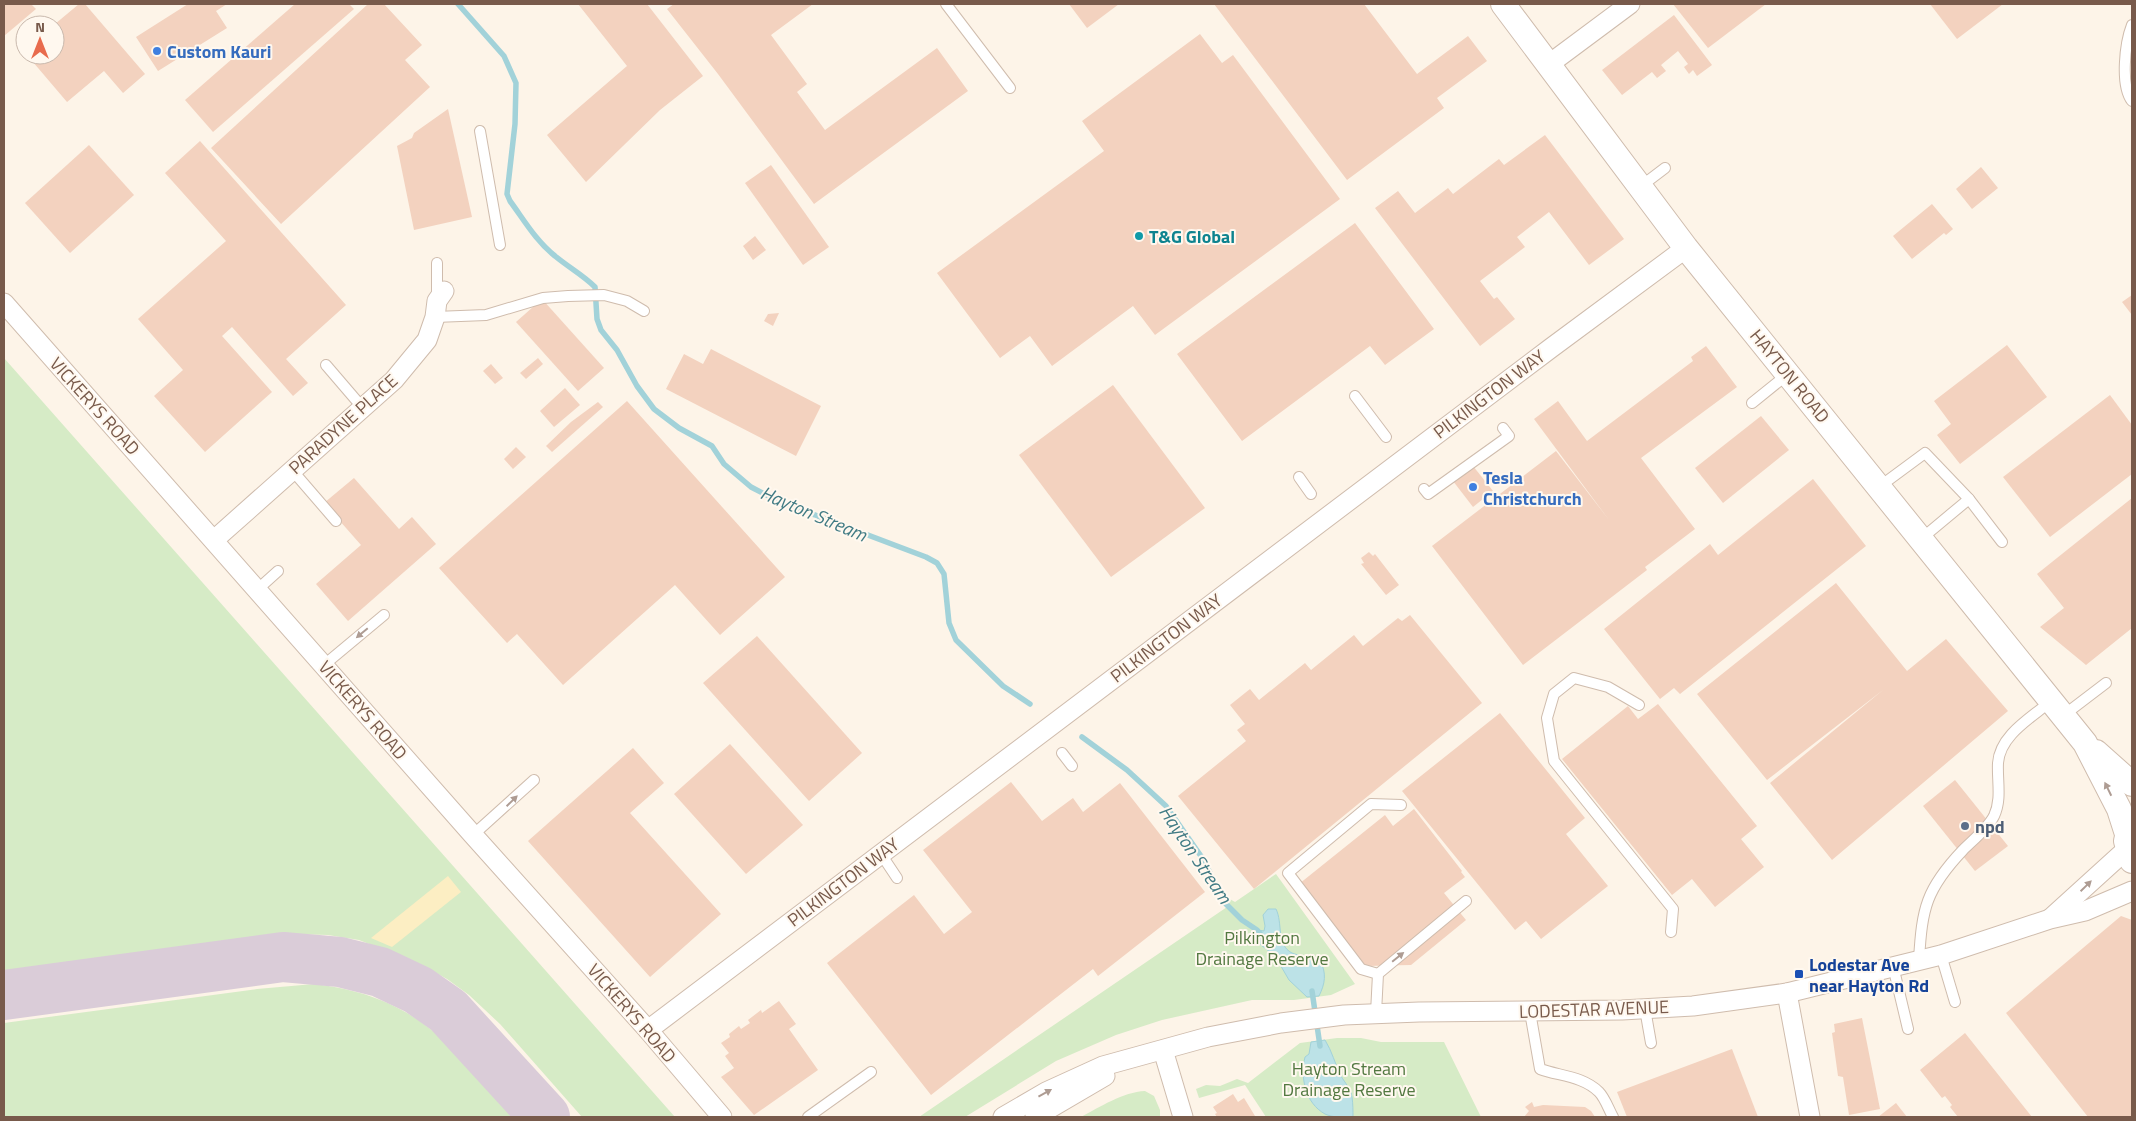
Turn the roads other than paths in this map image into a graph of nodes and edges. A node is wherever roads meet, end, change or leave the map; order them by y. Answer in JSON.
{"nodes":[{"id":1,"x":946,"y":4,"type":"edge"},
{"id":2,"x":1502,"y":4,"type":"edge"},
{"id":3,"x":1630,"y":4,"type":"edge"},
{"id":4,"x":2132,"y":25,"type":"edge"},
{"id":5,"x":1548,"y":64,"type":"junction"},
{"id":6,"x":1010,"y":88,"type":"dead end"},
{"id":7,"x":2132,"y":101,"type":"edge"},
{"id":8,"x":480,"y":131,"type":"dead end"},
{"id":9,"x":1665,"y":168,"type":"dead end"},
{"id":10,"x":1640,"y":187,"type":"junction"},
{"id":11,"x":500,"y":245,"type":"dead end"},
{"id":12,"x":1686,"y":248,"type":"junction"},
{"id":13,"x":437,"y":263,"type":"dead end"},
{"id":14,"x":4,"y":303,"type":"edge"},
{"id":15,"x":439,"y":303,"type":"junction"},
{"id":16,"x":644,"y":311,"type":"dead end"},
{"id":17,"x":326,"y":366,"type":"dead end"},
{"id":18,"x":1788,"y":374,"type":"junction"},
{"id":19,"x":1355,"y":396,"type":"dead end"},
{"id":20,"x":1752,"y":403,"type":"dead end"},
{"id":21,"x":362,"y":407,"type":"junction"},
{"id":22,"x":1503,"y":428,"type":"dead end"},
{"id":23,"x":1386,"y":437,"type":"dead end"},
{"id":24,"x":292,"y":470,"type":"junction"},
{"id":25,"x":1299,"y":477,"type":"dead end"},
{"id":26,"x":1879,"y":487,"type":"junction"},
{"id":27,"x":1424,"y":488,"type":"dead end"},
{"id":28,"x":1311,"y":494,"type":"dead end"},
{"id":29,"x":1969,"y":499,"type":"junction"},
{"id":30,"x":336,"y":521,"type":"dead end"},
{"id":31,"x":1921,"y":539,"type":"junction"},
{"id":32,"x":214,"y":540,"type":"junction"},
{"id":33,"x":2002,"y":542,"type":"dead end"},
{"id":34,"x":278,"y":571,"type":"dead end"},
{"id":35,"x":258,"y":589,"type":"junction"},
{"id":36,"x":384,"y":615,"type":"dead end"},
{"id":37,"x":324,"y":665,"type":"junction"},
{"id":38,"x":2106,"y":683,"type":"dead end"},
{"id":39,"x":1639,"y":705,"type":"dead end"},
{"id":40,"x":2058,"y":708,"type":"junction"},
{"id":41,"x":2085,"y":742,"type":"junction"},
{"id":42,"x":1062,"y":753,"type":"dead end"},
{"id":43,"x":1072,"y":766,"type":"dead end"},
{"id":44,"x":534,"y":780,"type":"dead end"},
{"id":45,"x":2132,"y":784,"type":"edge"},
{"id":46,"x":1401,"y":805,"type":"dead end"},
{"id":47,"x":473,"y":836,"type":"junction"},
{"id":48,"x":2130,"y":841,"type":"edge"},
{"id":49,"x":880,"y":854,"type":"junction"},
{"id":50,"x":897,"y":878,"type":"dead end"},
{"id":51,"x":2132,"y":891,"type":"edge"},
{"id":52,"x":1466,"y":901,"type":"dead end"},
{"id":53,"x":2050,"y":919,"type":"junction"},
{"id":54,"x":1671,"y":932,"type":"dead end"},
{"id":55,"x":1941,"y":955,"type":"junction"},
{"id":56,"x":1919,"y":960,"type":"junction"},
{"id":57,"x":1893,"y":966,"type":"junction"},
{"id":58,"x":1378,"y":974,"type":"junction"},
{"id":59,"x":1787,"y":993,"type":"junction"},
{"id":60,"x":1955,"y":1002,"type":"dead end"},
{"id":61,"x":1645,"y":1009,"type":"junction"},
{"id":62,"x":1530,"y":1012,"type":"junction"},
{"id":63,"x":1376,"y":1013,"type":"junction"},
{"id":64,"x":1908,"y":1029,"type":"dead end"},
{"id":65,"x":648,"y":1030,"type":"junction"},
{"id":66,"x":1651,"y":1043,"type":"dead end"},
{"id":67,"x":1162,"y":1050,"type":"junction"},
{"id":68,"x":1132,"y":1060,"type":"junction"},
{"id":69,"x":871,"y":1072,"type":"dead end"},
{"id":70,"x":722,"y":1117,"type":"edge"},
{"id":71,"x":808,"y":1117,"type":"edge"},
{"id":72,"x":1003,"y":1117,"type":"edge"},
{"id":73,"x":1035,"y":1117,"type":"edge"},
{"id":74,"x":1183,"y":1117,"type":"edge"},
{"id":75,"x":1613,"y":1117,"type":"edge"},
{"id":76,"x":1810,"y":1117,"type":"edge"}],
"edges":[{"from":1,"to":6,"type":"lane"},
{"from":2,"to":5,"type":"street","name":"HAYTON ROAD"},
{"from":3,"to":5,"type":"street"},
{"from":4,"to":7,"type":"lane"},
{"from":5,"to":10,"type":"street","name":"HAYTON ROAD"},
{"from":8,"to":11,"type":"lane"},
{"from":9,"to":10,"type":"lane"},
{"from":10,"to":12,"type":"street","name":"HAYTON ROAD"},
{"from":12,"to":18,"type":"street","name":"HAYTON ROAD"},
{"from":12,"to":49,"type":"street","name":"PILKINGTON WAY"},
{"from":13,"to":15,"type":"lane"},
{"from":14,"to":32,"type":"street","name":"VICKERYS ROAD"},
{"from":15,"to":16,"type":"lane"},
{"from":15,"to":21,"type":"street","name":"PARADYNE PLACE"},
{"from":17,"to":21,"type":"lane"},
{"from":18,"to":20,"type":"lane"},
{"from":18,"to":26,"type":"street","name":"HAYTON ROAD"},
{"from":19,"to":23,"type":"lane"},
{"from":21,"to":24,"type":"street","name":"PARADYNE PLACE"},
{"from":22,"to":27,"type":"lane"},
{"from":24,"to":30,"type":"lane"},
{"from":24,"to":32,"type":"street","name":"PARADYNE PLACE"},
{"from":25,"to":28,"type":"lane"},
{"from":26,"to":29,"type":"lane"},
{"from":26,"to":31,"type":"street","name":"HAYTON ROAD"},
{"from":29,"to":31,"type":"lane"},
{"from":29,"to":33,"type":"lane"},
{"from":31,"to":40,"type":"street","name":"HAYTON ROAD"},
{"from":32,"to":35,"type":"street","name":"VICKERYS ROAD"},
{"from":34,"to":35,"type":"lane"},
{"from":35,"to":37,"type":"street","name":"VICKERYS ROAD"},
{"from":36,"to":37,"type":"lane","one_way":true},
{"from":37,"to":47,"type":"street","name":"VICKERYS ROAD"},
{"from":38,"to":40,"type":"lane"},
{"from":39,"to":54,"type":"lane"},
{"from":40,"to":41,"type":"street","name":"HAYTON ROAD"},
{"from":40,"to":56,"type":"lane"},
{"from":41,"to":45,"type":"street","name":"HAYTON ROAD"},
{"from":48,"to":41,"type":"street","name":"HAYTON ROAD","one_way":true},
{"from":42,"to":43,"type":"lane"},
{"from":47,"to":44,"type":"lane","one_way":true},
{"from":46,"to":58,"type":"lane"},
{"from":47,"to":65,"type":"street","name":"VICKERYS ROAD"},
{"from":53,"to":48,"type":"street","name":"LODESTAR AVENUE","one_way":true},
{"from":49,"to":50,"type":"lane"},
{"from":49,"to":65,"type":"street","name":"PILKINGTON WAY"},
{"from":51,"to":53,"type":"street","name":"LODESTAR AVENUE"},
{"from":58,"to":52,"type":"lane","one_way":true},
{"from":53,"to":55,"type":"street","name":"LODESTAR AVENUE"},
{"from":55,"to":56,"type":"street","name":"LODESTAR AVENUE"},
{"from":55,"to":60,"type":"lane"},
{"from":56,"to":57,"type":"street","name":"LODESTAR AVENUE"},
{"from":57,"to":59,"type":"street","name":"LODESTAR AVENUE"},
{"from":57,"to":64,"type":"lane"},
{"from":58,"to":63,"type":"lane"},
{"from":59,"to":61,"type":"street","name":"LODESTAR AVENUE"},
{"from":59,"to":76,"type":"street"},
{"from":61,"to":62,"type":"street","name":"LODESTAR AVENUE"},
{"from":61,"to":66,"type":"lane"},
{"from":62,"to":63,"type":"street","name":"LODESTAR AVENUE"},
{"from":62,"to":75,"type":"lane"},
{"from":63,"to":67,"type":"street","name":"LODESTAR AVENUE"},
{"from":65,"to":70,"type":"street","name":"VICKERYS ROAD"},
{"from":67,"to":68,"type":"street","name":"LODESTAR AVENUE"},
{"from":67,"to":74,"type":"street"},
{"from":72,"to":68,"type":"street","name":"LODESTAR AVENUE","one_way":true},
{"from":68,"to":73,"type":"street","name":"LODESTAR AVENUE"},
{"from":69,"to":71,"type":"lane"}]}
